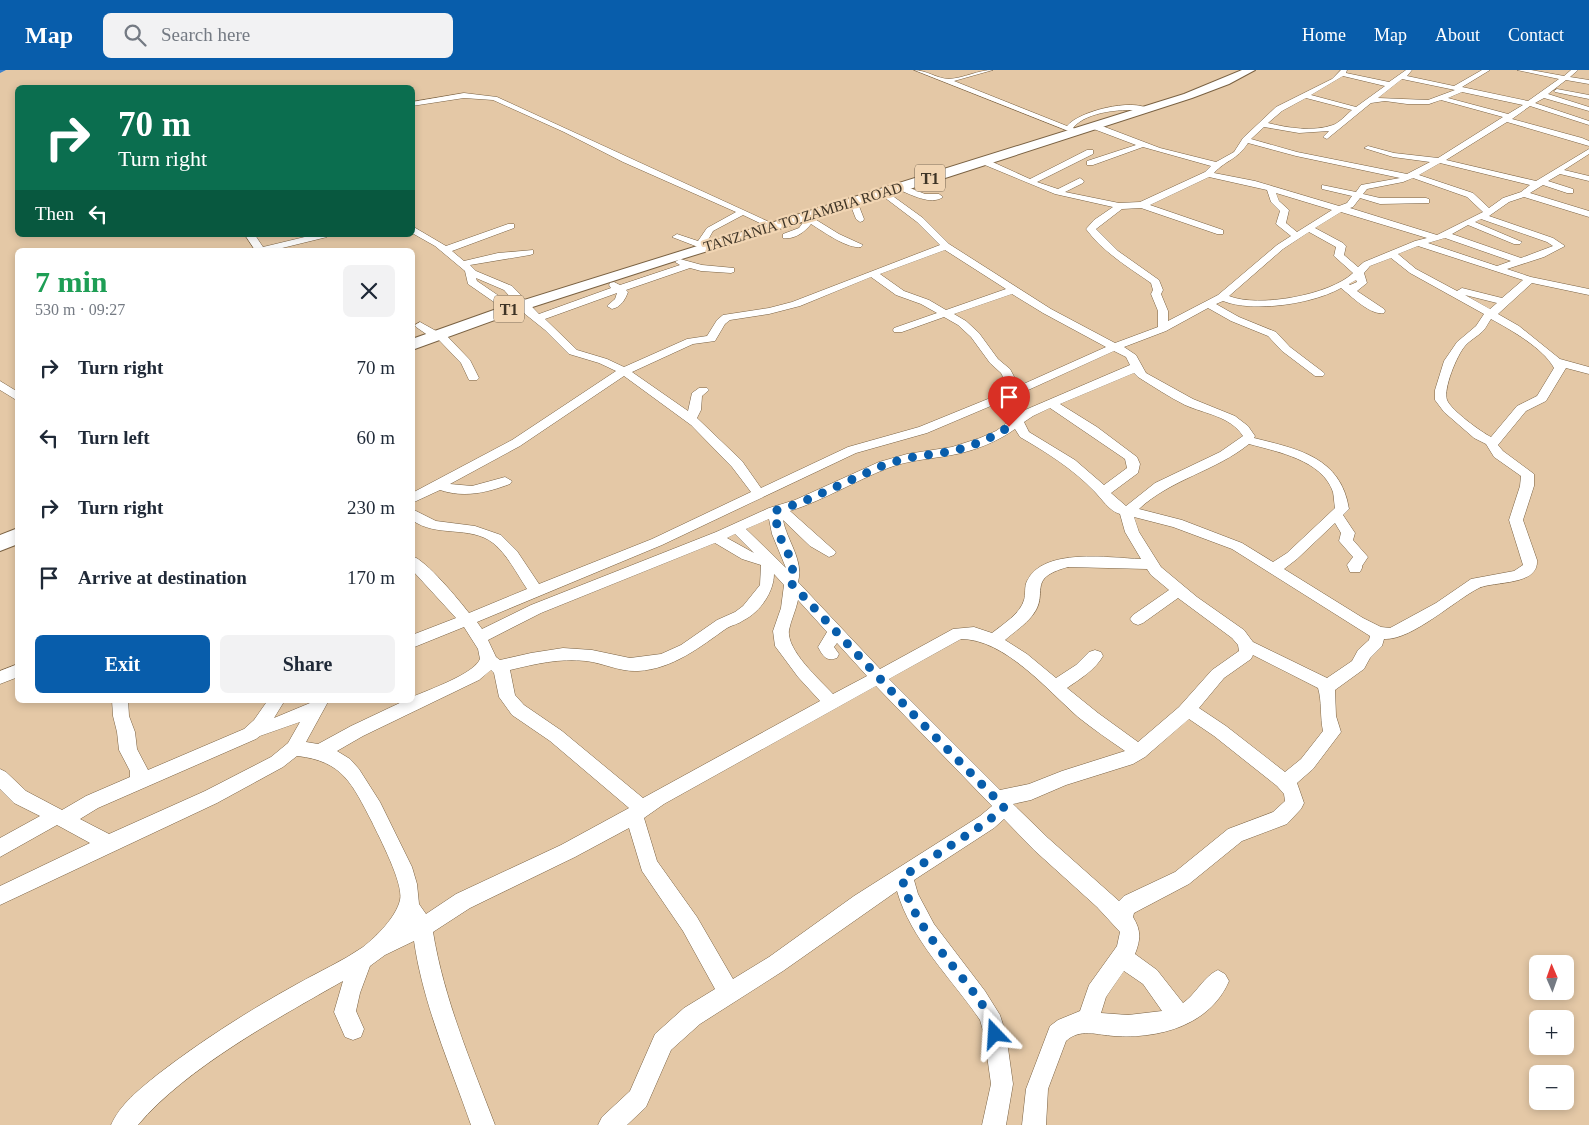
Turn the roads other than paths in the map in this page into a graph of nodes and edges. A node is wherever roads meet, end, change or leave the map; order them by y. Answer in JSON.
{"nodes":[{"id":1,"x":917,"y":70,"type":"edge"},
{"id":2,"x":990,"y":70,"type":"edge"},
{"id":3,"x":1250,"y":70,"type":"edge"},
{"id":4,"x":1410,"y":70,"type":"edge"},
{"id":5,"x":1487,"y":70,"type":"edge"},
{"id":6,"x":1520,"y":70,"type":"edge"},
{"id":7,"x":1575,"y":70,"type":"edge"},
{"id":8,"x":1343,"y":72,"type":"edge"},
{"id":9,"x":1402,"y":77,"type":"junction"},
{"id":10,"x":1565,"y":78,"type":"junction"},
{"id":11,"x":1365,"y":79,"type":"junction"},
{"id":12,"x":1334,"y":80,"type":"junction"},
{"id":13,"x":948,"y":81,"type":"junction"},
{"id":14,"x":1589,"y":82,"type":"edge"},
{"id":15,"x":1355,"y":85,"type":"junction"},
{"id":16,"x":1392,"y":85,"type":"junction"},
{"id":17,"x":1458,"y":88,"type":"junction"},
{"id":18,"x":1375,"y":90,"type":"junction"},
{"id":19,"x":1551,"y":90,"type":"junction"},
{"id":20,"x":1543,"y":95,"type":"junction"},
{"id":21,"x":1308,"y":96,"type":"junction"},
{"id":22,"x":1441,"y":98,"type":"junction"},
{"id":23,"x":1589,"y":98,"type":"edge"},
{"id":24,"x":1370,"y":101,"type":"junction"},
{"id":25,"x":415,"y":104,"type":"edge"},
{"id":26,"x":1530,"y":104,"type":"junction"},
{"id":27,"x":1145,"y":109,"type":"junction"},
{"id":28,"x":1589,"y":109,"type":"edge"},
{"id":29,"x":1358,"y":110,"type":"junction"},
{"id":30,"x":1508,"y":118,"type":"junction"},
{"id":31,"x":1589,"y":123,"type":"edge"},
{"id":32,"x":1262,"y":124,"type":"junction"},
{"id":33,"x":1094,"y":126,"type":"junction"},
{"id":34,"x":1571,"y":126,"type":"dead end"},
{"id":35,"x":1336,"y":127,"type":"junction"},
{"id":36,"x":1073,"y":130,"type":"junction"},
{"id":37,"x":1589,"y":131,"type":"edge"},
{"id":38,"x":1327,"y":137,"type":"dead end"},
{"id":39,"x":1246,"y":140,"type":"junction"},
{"id":40,"x":1589,"y":144,"type":"edge"},
{"id":41,"x":1143,"y":145,"type":"junction"},
{"id":42,"x":1274,"y":148,"type":"junction"},
{"id":43,"x":1368,"y":148,"type":"dead end"},
{"id":44,"x":1090,"y":152,"type":"dead end"},
{"id":45,"x":1258,"y":152,"type":"dead end"},
{"id":46,"x":1248,"y":154,"type":"dead end"},
{"id":47,"x":1586,"y":155,"type":"edge"},
{"id":48,"x":1233,"y":156,"type":"junction"},
{"id":49,"x":1438,"y":160,"type":"junction"},
{"id":50,"x":983,"y":161,"type":"junction"},
{"id":51,"x":1090,"y":164,"type":"dead end"},
{"id":52,"x":1217,"y":165,"type":"junction"},
{"id":53,"x":1477,"y":170,"type":"junction"},
{"id":54,"x":1559,"y":171,"type":"junction"},
{"id":55,"x":1208,"y":174,"type":"junction"},
{"id":56,"x":1454,"y":174,"type":"dead end"},
{"id":57,"x":1410,"y":176,"type":"junction"},
{"id":58,"x":1589,"y":179,"type":"edge"},
{"id":59,"x":1080,"y":181,"type":"dead end"},
{"id":60,"x":1030,"y":182,"type":"junction"},
{"id":61,"x":1541,"y":183,"type":"junction"},
{"id":62,"x":900,"y":187,"type":"junction"},
{"id":63,"x":1325,"y":187,"type":"dead end"},
{"id":64,"x":1270,"y":188,"type":"junction"},
{"id":65,"x":1570,"y":191,"type":"dead end"},
{"id":66,"x":883,"y":192,"type":"junction"},
{"id":67,"x":1058,"y":192,"type":"junction"},
{"id":68,"x":1524,"y":194,"type":"junction"},
{"id":69,"x":1358,"y":196,"type":"junction"},
{"id":70,"x":940,"y":197,"type":"dead end"},
{"id":71,"x":853,"y":201,"type":"junction"},
{"id":72,"x":1426,"y":201,"type":"dead end"},
{"id":73,"x":1142,"y":204,"type":"junction"},
{"id":74,"x":1119,"y":206,"type":"junction"},
{"id":75,"x":1339,"y":209,"type":"junction"},
{"id":76,"x":741,"y":213,"type":"junction"},
{"id":77,"x":1589,"y":214,"type":"edge"},
{"id":78,"x":1484,"y":215,"type":"junction"},
{"id":79,"x":807,"y":218,"type":"junction"},
{"id":80,"x":860,"y":219,"type":"dead end"},
{"id":81,"x":1467,"y":222,"type":"junction"},
{"id":82,"x":511,"y":226,"type":"dead end"},
{"id":83,"x":773,"y":226,"type":"junction"},
{"id":84,"x":1310,"y":229,"type":"junction"},
{"id":85,"x":415,"y":231,"type":"edge"},
{"id":86,"x":1220,"y":232,"type":"dead end"},
{"id":87,"x":786,"y":236,"type":"dead end"},
{"id":88,"x":1296,"y":236,"type":"junction"},
{"id":89,"x":1441,"y":236,"type":"junction"},
{"id":90,"x":251,"y":237,"type":"edge"},
{"id":91,"x":316,"y":237,"type":"edge"},
{"id":92,"x":677,"y":237,"type":"dead end"},
{"id":93,"x":1517,"y":242,"type":"dead end"},
{"id":94,"x":1418,"y":243,"type":"junction"},
{"id":95,"x":858,"y":245,"type":"dead end"},
{"id":96,"x":703,"y":246,"type":"junction"},
{"id":97,"x":946,"y":246,"type":"junction"},
{"id":98,"x":260,"y":248,"type":"edge"},
{"id":99,"x":269,"y":248,"type":"edge"},
{"id":100,"x":448,"y":252,"type":"junction"},
{"id":101,"x":530,"y":252,"type":"dead end"},
{"id":102,"x":1392,"y":254,"type":"junction"},
{"id":103,"x":509,"y":255,"type":"junction"},
{"id":104,"x":673,"y":257,"type":"junction"},
{"id":105,"x":1520,"y":260,"type":"junction"},
{"id":106,"x":689,"y":265,"type":"junction"},
{"id":107,"x":465,"y":267,"type":"junction"},
{"id":108,"x":1496,"y":269,"type":"junction"},
{"id":109,"x":731,"y":270,"type":"dead end"},
{"id":110,"x":1358,"y":271,"type":"junction"},
{"id":111,"x":873,"y":274,"type":"junction"},
{"id":112,"x":1529,"y":279,"type":"junction"},
{"id":113,"x":1343,"y":283,"type":"junction"},
{"id":114,"x":613,"y":284,"type":"junction"},
{"id":115,"x":1448,"y":289,"type":"junction"},
{"id":116,"x":1012,"y":290,"type":"junction"},
{"id":117,"x":1589,"y":292,"type":"edge"},
{"id":118,"x":1352,"y":294,"type":"junction"},
{"id":119,"x":1222,"y":296,"type":"junction"},
{"id":120,"x":1504,"y":302,"type":"junction"},
{"id":121,"x":1208,"y":304,"type":"junction"},
{"id":122,"x":612,"y":306,"type":"dead end"},
{"id":123,"x":518,"y":307,"type":"junction"},
{"id":124,"x":1380,"y":311,"type":"dead end"},
{"id":125,"x":947,"y":313,"type":"junction"},
{"id":126,"x":1491,"y":314,"type":"junction"},
{"id":127,"x":537,"y":319,"type":"junction"},
{"id":128,"x":420,"y":325,"type":"dead end"},
{"id":129,"x":1163,"y":328,"type":"junction"},
{"id":130,"x":898,"y":330,"type":"dead end"},
{"id":131,"x":438,"y":336,"type":"junction"},
{"id":132,"x":415,"y":344,"type":"edge"},
{"id":133,"x":1114,"y":347,"type":"junction"},
{"id":134,"x":1558,"y":362,"type":"junction"},
{"id":135,"x":1136,"y":367,"type":"junction"},
{"id":136,"x":624,"y":371,"type":"junction"},
{"id":137,"x":1589,"y":371,"type":"edge"},
{"id":138,"x":1319,"y":374,"type":"dead end"},
{"id":139,"x":473,"y":378,"type":"dead end"},
{"id":140,"x":0,"y":384,"type":"edge"},
{"id":141,"x":703,"y":390,"type":"dead end"},
{"id":142,"x":1016,"y":391,"type":"junction"},
{"id":143,"x":15,"y":396,"type":"edge"},
{"id":144,"x":1052,"y":404,"type":"junction"},
{"id":145,"x":690,"y":419,"type":"junction"},
{"id":146,"x":1018,"y":422,"type":"junction"},
{"id":147,"x":1248,"y":440,"type":"junction"},
{"id":148,"x":1492,"y":442,"type":"junction"},
{"id":149,"x":505,"y":481,"type":"dead end"},
{"id":150,"x":440,"y":485,"type":"junction"},
{"id":151,"x":1104,"y":492,"type":"junction"},
{"id":152,"x":759,"y":494,"type":"junction"},
{"id":153,"x":415,"y":498,"type":"edge"},
{"id":154,"x":777,"y":510,"type":"junction"},
{"id":155,"x":1129,"y":511,"type":"junction"},
{"id":156,"x":1336,"y":514,"type":"junction"},
{"id":157,"x":415,"y":515,"type":"edge"},
{"id":158,"x":736,"y":527,"type":"junction"},
{"id":159,"x":15,"y":536,"type":"edge"},
{"id":160,"x":716,"y":537,"type":"junction"},
{"id":161,"x":0,"y":544,"type":"edge"},
{"id":162,"x":829,"y":552,"type":"dead end"},
{"id":163,"x":769,"y":561,"type":"junction"},
{"id":164,"x":415,"y":564,"type":"edge"},
{"id":165,"x":1151,"y":564,"type":"junction"},
{"id":166,"x":1355,"y":568,"type":"dead end"},
{"id":167,"x":1274,"y":569,"type":"junction"},
{"id":168,"x":791,"y":583,"type":"junction"},
{"id":169,"x":536,"y":590,"type":"junction"},
{"id":170,"x":1179,"y":590,"type":"junction"},
{"id":171,"x":1138,"y":618,"type":"dead end"},
{"id":172,"x":466,"y":619,"type":"junction"},
{"id":173,"x":835,"y":632,"type":"junction"},
{"id":174,"x":1378,"y":633,"type":"junction"},
{"id":175,"x":479,"y":637,"type":"junction"},
{"id":176,"x":995,"y":640,"type":"junction"},
{"id":177,"x":415,"y":641,"type":"edge"},
{"id":178,"x":1246,"y":645,"type":"junction"},
{"id":179,"x":831,"y":654,"type":"dead end"},
{"id":180,"x":1095,"y":656,"type":"dead end"},
{"id":181,"x":493,"y":664,"type":"junction"},
{"id":182,"x":15,"y":671,"type":"edge"},
{"id":183,"x":878,"y":677,"type":"junction"},
{"id":184,"x":0,"y":678,"type":"edge"},
{"id":185,"x":1326,"y":685,"type":"junction"},
{"id":186,"x":1055,"y":688,"type":"junction"},
{"id":187,"x":120,"y":703,"type":"edge"},
{"id":188,"x":275,"y":703,"type":"edge"},
{"id":189,"x":831,"y":703,"type":"junction"},
{"id":190,"x":319,"y":704,"type":"edge"},
{"id":191,"x":1188,"y":709,"type":"junction"},
{"id":192,"x":255,"y":730,"type":"junction"},
{"id":193,"x":294,"y":748,"type":"junction"},
{"id":194,"x":320,"y":752,"type":"junction"},
{"id":195,"x":1139,"y":752,"type":"junction"},
{"id":196,"x":0,"y":778,"type":"edge"},
{"id":197,"x":139,"y":782,"type":"junction"},
{"id":198,"x":1285,"y":783,"type":"junction"},
{"id":199,"x":1000,"y":803,"type":"junction"},
{"id":200,"x":638,"y":811,"type":"junction"},
{"id":201,"x":60,"y":817,"type":"junction"},
{"id":202,"x":110,"y":843,"type":"junction"},
{"id":203,"x":0,"y":848,"type":"edge"},
{"id":204,"x":902,"y":877,"type":"junction"},
{"id":205,"x":0,"y":896,"type":"edge"},
{"id":206,"x":407,"y":906,"type":"junction"},
{"id":207,"x":1123,"y":918,"type":"junction"},
{"id":208,"x":422,"y":928,"type":"junction"},
{"id":209,"x":381,"y":946,"type":"junction"},
{"id":210,"x":1122,"y":957,"type":"junction"},
{"id":211,"x":362,"y":959,"type":"junction"},
{"id":212,"x":1218,"y":981,"type":"dead end"},
{"id":213,"x":729,"y":993,"type":"junction"},
{"id":214,"x":1179,"y":1016,"type":"junction"},
{"id":215,"x":1086,"y":1021,"type":"junction"},
{"id":216,"x":353,"y":1029,"type":"dead end"},
{"id":217,"x":124,"y":1125,"type":"edge"},
{"id":218,"x":483,"y":1125,"type":"edge"},
{"id":219,"x":610,"y":1125,"type":"edge"},
{"id":220,"x":994,"y":1125,"type":"edge"},
{"id":221,"x":1034,"y":1125,"type":"edge"}],
"edges":[{"from":1,"to":13,"type":"street"},
{"from":2,"to":13,"type":"street"},
{"from":3,"to":27,"type":"highway","name":"TANZANIA TO ZAMBIA ROAD","number":"T1"},
{"from":4,"to":9,"type":"street"},
{"from":5,"to":17,"type":"street"},
{"from":6,"to":10,"type":"street"},
{"from":7,"to":10,"type":"street"},
{"from":8,"to":11,"type":"street"},
{"from":8,"to":12,"type":"street"},
{"from":9,"to":16,"type":"street"},
{"from":9,"to":17,"type":"street"},
{"from":10,"to":14,"type":"street"},
{"from":10,"to":19,"type":"street"},
{"from":11,"to":15,"type":"street"},
{"from":11,"to":16,"type":"street"},
{"from":12,"to":15,"type":"street"},
{"from":12,"to":21,"type":"street"},
{"from":13,"to":36,"type":"street"},
{"from":15,"to":18,"type":"street"},
{"from":16,"to":18,"type":"street"},
{"from":17,"to":22,"type":"street"},
{"from":17,"to":26,"type":"street"},
{"from":18,"to":24,"type":"street"},
{"from":19,"to":20,"type":"street"},
{"from":19,"to":23,"type":"street"},
{"from":20,"to":26,"type":"street"},
{"from":20,"to":28,"type":"street"},
{"from":21,"to":29,"type":"street"},
{"from":21,"to":32,"type":"street"},
{"from":22,"to":24,"type":"street"},
{"from":22,"to":30,"type":"street"},
{"from":24,"to":29,"type":"street"},
{"from":25,"to":76,"type":"street"},
{"from":26,"to":30,"type":"street"},
{"from":26,"to":31,"type":"street"},
{"from":27,"to":33,"type":"highway","name":"TANZANIA TO ZAMBIA ROAD","number":"T1"},
{"from":27,"to":36,"type":"street"},
{"from":29,"to":35,"type":"street"},
{"from":30,"to":40,"type":"street"},
{"from":30,"to":49,"type":"street"},
{"from":32,"to":35,"type":"street"},
{"from":32,"to":39,"type":"street"},
{"from":33,"to":36,"type":"highway","name":"TANZANIA TO ZAMBIA ROAD","number":"T1"},
{"from":33,"to":41,"type":"street"},
{"from":34,"to":37,"type":"street"},
{"from":35,"to":38,"type":"street"},
{"from":36,"to":50,"type":"highway","name":"TANZANIA TO ZAMBIA ROAD","number":"T1"},
{"from":39,"to":42,"type":"street"},
{"from":39,"to":48,"type":"street"},
{"from":41,"to":51,"type":"street"},
{"from":41,"to":52,"type":"street"},
{"from":42,"to":45,"type":"street"},
{"from":42,"to":57,"type":"street"},
{"from":43,"to":49,"type":"street"},
{"from":44,"to":60,"type":"street"},
{"from":46,"to":48,"type":"street"},
{"from":47,"to":54,"type":"street"},
{"from":48,"to":52,"type":"street"},
{"from":49,"to":53,"type":"street"},
{"from":49,"to":57,"type":"street"},
{"from":50,"to":60,"type":"street"},
{"from":50,"to":62,"type":"highway","name":"TANZANIA TO ZAMBIA ROAD","number":"T1"},
{"from":52,"to":55,"type":"street"},
{"from":53,"to":56,"type":"street"},
{"from":53,"to":61,"type":"street"},
{"from":54,"to":58,"type":"street"},
{"from":54,"to":61,"type":"street"},
{"from":55,"to":64,"type":"street"},
{"from":55,"to":73,"type":"street"},
{"from":57,"to":69,"type":"street"},
{"from":57,"to":78,"type":"street"},
{"from":59,"to":67,"type":"street"},
{"from":60,"to":67,"type":"street"},
{"from":61,"to":65,"type":"street"},
{"from":61,"to":68,"type":"street"},
{"from":62,"to":66,"type":"highway","name":"TANZANIA TO ZAMBIA ROAD","number":"T1"},
{"from":62,"to":70,"type":"street"},
{"from":63,"to":69,"type":"street"},
{"from":64,"to":75,"type":"street"},
{"from":64,"to":88,"type":"street"},
{"from":66,"to":71,"type":"highway","name":"TANZANIA TO ZAMBIA ROAD","number":"T1"},
{"from":66,"to":97,"type":"street"},
{"from":67,"to":74,"type":"street"},
{"from":68,"to":77,"type":"street"},
{"from":68,"to":78,"type":"street"},
{"from":69,"to":72,"type":"street"},
{"from":69,"to":75,"type":"street"},
{"from":71,"to":79,"type":"highway","name":"TANZANIA TO ZAMBIA ROAD","number":"T1"},
{"from":71,"to":80,"type":"street"},
{"from":73,"to":74,"type":"street"},
{"from":73,"to":86,"type":"street"},
{"from":74,"to":129,"type":"street"},
{"from":75,"to":84,"type":"street"},
{"from":75,"to":89,"type":"street"},
{"from":76,"to":83,"type":"street"},
{"from":76,"to":96,"type":"street"},
{"from":78,"to":81,"type":"street"},
{"from":78,"to":105,"type":"street"},
{"from":79,"to":83,"type":"highway","name":"TANZANIA TO ZAMBIA ROAD","number":"T1"},
{"from":79,"to":87,"type":"street"},
{"from":79,"to":95,"type":"street"},
{"from":81,"to":89,"type":"street"},
{"from":81,"to":93,"type":"street"},
{"from":82,"to":100,"type":"street"},
{"from":83,"to":96,"type":"highway","name":"TANZANIA TO ZAMBIA ROAD","number":"T1"},
{"from":84,"to":88,"type":"street"},
{"from":84,"to":110,"type":"street"},
{"from":85,"to":100,"type":"street"},
{"from":88,"to":119,"type":"street"},
{"from":89,"to":94,"type":"street"},
{"from":89,"to":105,"type":"street"},
{"from":90,"to":98,"type":"street"},
{"from":91,"to":99,"type":"street"},
{"from":92,"to":96,"type":"street"},
{"from":94,"to":102,"type":"street"},
{"from":94,"to":108,"type":"street"},
{"from":96,"to":104,"type":"highway","name":"TANZANIA TO ZAMBIA ROAD","number":"T1"},
{"from":97,"to":111,"type":"street"},
{"from":97,"to":116,"type":"street"},
{"from":100,"to":103,"type":"street"},
{"from":100,"to":107,"type":"street"},
{"from":101,"to":103,"type":"street"},
{"from":102,"to":110,"type":"street"},
{"from":102,"to":115,"type":"street"},
{"from":103,"to":107,"type":"street"},
{"from":104,"to":106,"type":"street"},
{"from":104,"to":114,"type":"highway","name":"TANZANIA TO ZAMBIA ROAD","number":"T1"},
{"from":105,"to":108,"type":"street"},
{"from":106,"to":109,"type":"street"},
{"from":106,"to":114,"type":"street"},
{"from":107,"to":123,"type":"street"},
{"from":107,"to":123,"type":"street"},
{"from":108,"to":112,"type":"street"},
{"from":110,"to":113,"type":"street"},
{"from":110,"to":118,"type":"street"},
{"from":111,"to":125,"type":"street"},
{"from":111,"to":136,"type":"street"},
{"from":112,"to":117,"type":"street"},
{"from":112,"to":120,"type":"street"},
{"from":113,"to":118,"type":"street"},
{"from":113,"to":119,"type":"street"},
{"from":114,"to":122,"type":"street"},
{"from":114,"to":123,"type":"highway","name":"TANZANIA TO ZAMBIA ROAD","number":"T1"},
{"from":114,"to":127,"type":"street"},
{"from":115,"to":120,"type":"street"},
{"from":115,"to":126,"type":"street"},
{"from":116,"to":125,"type":"street"},
{"from":116,"to":133,"type":"street"},
{"from":118,"to":124,"type":"street"},
{"from":119,"to":121,"type":"street"},
{"from":120,"to":126,"type":"street"},
{"from":121,"to":129,"type":"street"},
{"from":121,"to":138,"type":"street"},
{"from":123,"to":127,"type":"street"},
{"from":123,"to":131,"type":"highway","name":"TANZANIA TO ZAMBIA ROAD","number":"T1"},
{"from":125,"to":130,"type":"street"},
{"from":125,"to":142,"type":"street"},
{"from":126,"to":134,"type":"street"},
{"from":126,"to":148,"type":"street"},
{"from":127,"to":136,"type":"street"},
{"from":128,"to":131,"type":"street"},
{"from":129,"to":133,"type":"street"},
{"from":131,"to":132,"type":"highway","name":"TANZANIA TO ZAMBIA ROAD","number":"T1"},
{"from":131,"to":139,"type":"street"},
{"from":133,"to":135,"type":"street"},
{"from":133,"to":142,"type":"street"},
{"from":134,"to":137,"type":"street"},
{"from":134,"to":148,"type":"street"},
{"from":135,"to":144,"type":"street"},
{"from":135,"to":147,"type":"street"},
{"from":136,"to":145,"type":"street"},
{"from":136,"to":150,"type":"street"},
{"from":140,"to":143,"type":"street"},
{"from":141,"to":145,"type":"street"},
{"from":142,"to":152,"type":"street"},
{"from":144,"to":146,"type":"street"},
{"from":144,"to":151,"type":"street"},
{"from":145,"to":152,"type":"street"},
{"from":146,"to":151,"type":"street"},
{"from":146,"to":154,"type":"street"},
{"from":147,"to":155,"type":"street"},
{"from":147,"to":156,"type":"street"},
{"from":148,"to":174,"type":"street"},
{"from":149,"to":150,"type":"street"},
{"from":150,"to":153,"type":"street"},
{"from":151,"to":155,"type":"street"},
{"from":152,"to":169,"type":"street"},
{"from":154,"to":158,"type":"street"},
{"from":154,"to":162,"type":"street"},
{"from":154,"to":168,"type":"street"},
{"from":155,"to":165,"type":"street"},
{"from":155,"to":167,"type":"street"},
{"from":156,"to":166,"type":"street"},
{"from":156,"to":167,"type":"street"},
{"from":157,"to":169,"type":"street"},
{"from":158,"to":160,"type":"street"},
{"from":158,"to":163,"type":"street"},
{"from":159,"to":161,"type":"highway"},
{"from":160,"to":163,"type":"street"},
{"from":160,"to":175,"type":"street"},
{"from":163,"to":168,"type":"street"},
{"from":163,"to":181,"type":"street"},
{"from":164,"to":172,"type":"street"},
{"from":165,"to":170,"type":"street"},
{"from":165,"to":176,"type":"street"},
{"from":167,"to":174,"type":"street"},
{"from":168,"to":173,"type":"street"},
{"from":168,"to":189,"type":"street"},
{"from":169,"to":172,"type":"street"},
{"from":170,"to":171,"type":"street"},
{"from":170,"to":178,"type":"street"},
{"from":172,"to":175,"type":"street"},
{"from":172,"to":177,"type":"street"},
{"from":173,"to":179,"type":"street"},
{"from":173,"to":183,"type":"street"},
{"from":174,"to":185,"type":"street"},
{"from":175,"to":181,"type":"street"},
{"from":176,"to":183,"type":"street"},
{"from":176,"to":186,"type":"street"},
{"from":178,"to":185,"type":"street"},
{"from":178,"to":191,"type":"street"},
{"from":180,"to":186,"type":"street"},
{"from":181,"to":194,"type":"street"},
{"from":181,"to":200,"type":"street"},
{"from":182,"to":184,"type":"street"},
{"from":183,"to":189,"type":"street"},
{"from":183,"to":199,"type":"street"},
{"from":185,"to":198,"type":"street"},
{"from":186,"to":195,"type":"street"},
{"from":187,"to":197,"type":"street"},
{"from":188,"to":192,"type":"street"},
{"from":189,"to":200,"type":"street"},
{"from":190,"to":192,"type":"street"},
{"from":190,"to":193,"type":"street"},
{"from":191,"to":195,"type":"street"},
{"from":191,"to":198,"type":"street"},
{"from":192,"to":197,"type":"street"},
{"from":193,"to":194,"type":"street"},
{"from":193,"to":202,"type":"street"},
{"from":194,"to":206,"type":"street"},
{"from":195,"to":199,"type":"street"},
{"from":196,"to":201,"type":"street"},
{"from":197,"to":201,"type":"street"},
{"from":198,"to":207,"type":"street"},
{"from":199,"to":204,"type":"street"},
{"from":199,"to":207,"type":"street"},
{"from":200,"to":208,"type":"street"},
{"from":200,"to":213,"type":"street"},
{"from":201,"to":202,"type":"street"},
{"from":201,"to":203,"type":"street"},
{"from":202,"to":205,"type":"street"},
{"from":204,"to":213,"type":"street"},
{"from":204,"to":220,"type":"street"},
{"from":206,"to":208,"type":"street"},
{"from":206,"to":209,"type":"street"},
{"from":207,"to":210,"type":"street"},
{"from":208,"to":209,"type":"street"},
{"from":208,"to":218,"type":"street"},
{"from":209,"to":211,"type":"street"},
{"from":210,"to":214,"type":"street"},
{"from":210,"to":215,"type":"street"},
{"from":211,"to":216,"type":"street"},
{"from":211,"to":217,"type":"street"},
{"from":212,"to":214,"type":"street"},
{"from":213,"to":219,"type":"street"},
{"from":214,"to":215,"type":"street"},
{"from":215,"to":221,"type":"street"}]}
